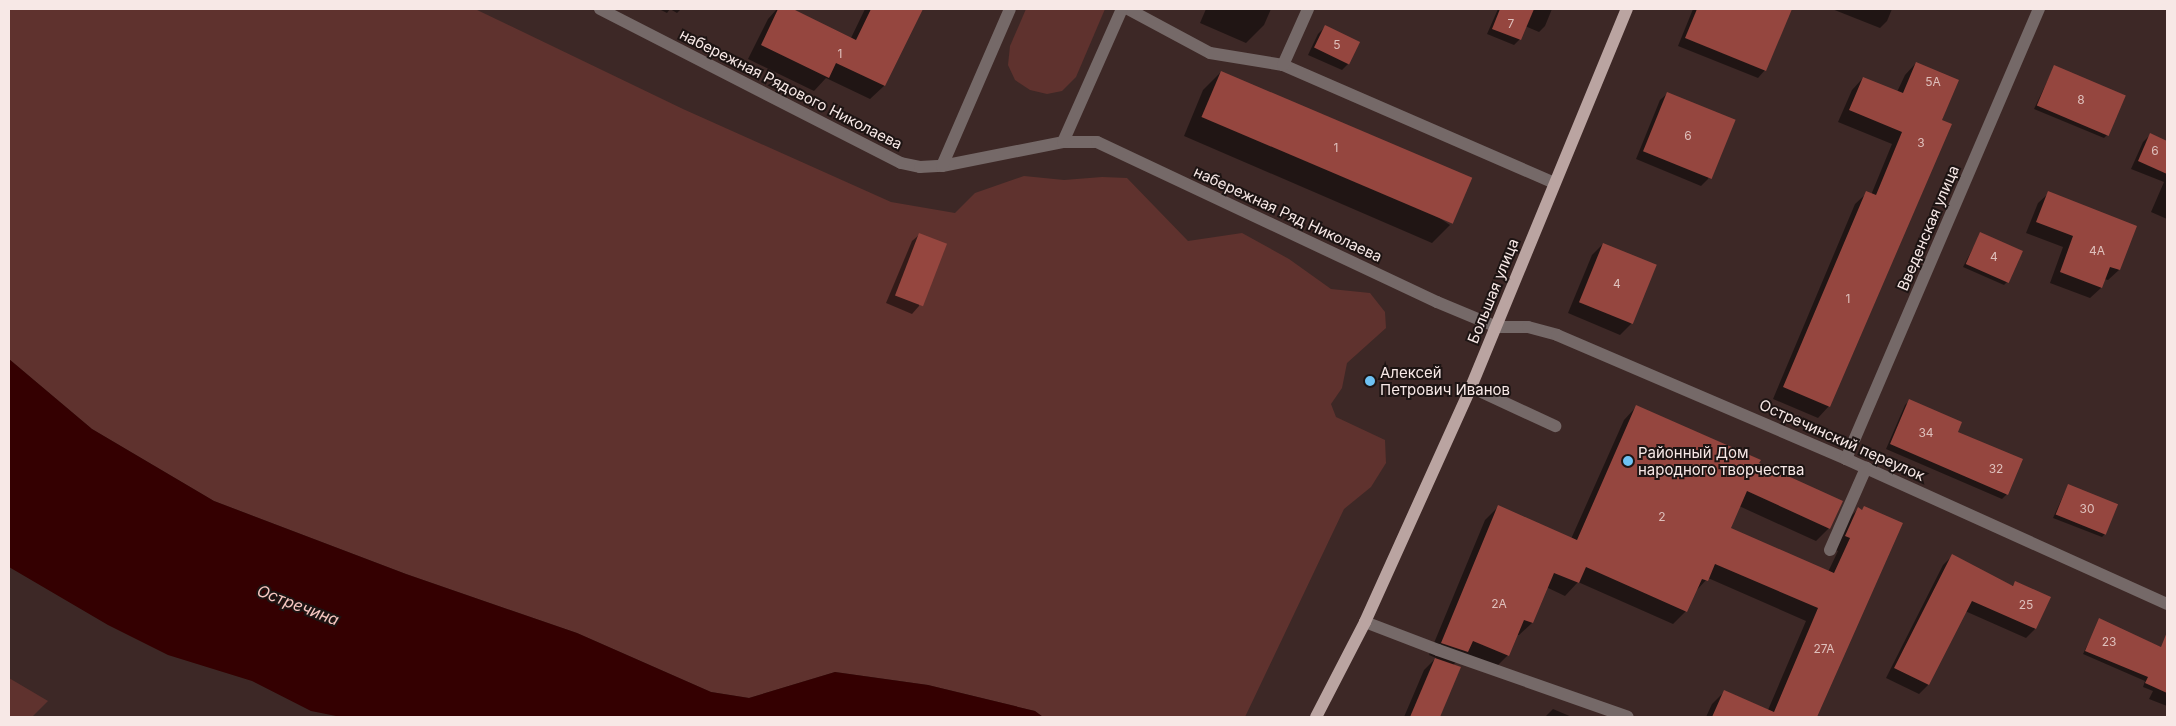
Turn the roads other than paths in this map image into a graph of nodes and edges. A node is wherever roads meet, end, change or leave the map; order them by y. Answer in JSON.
{"nodes":[{"id":1,"x":600,"y":9,"type":"edge"},
{"id":2,"x":1010,"y":9,"type":"edge"},
{"id":3,"x":1122,"y":9,"type":"edge"},
{"id":4,"x":1128,"y":9,"type":"edge"},
{"id":5,"x":1308,"y":9,"type":"edge"},
{"id":6,"x":1627,"y":9,"type":"edge"},
{"id":7,"x":2039,"y":9,"type":"edge"},
{"id":8,"x":1283,"y":65,"type":"junction"},
{"id":9,"x":1064,"y":142,"type":"junction"},
{"id":10,"x":942,"y":166,"type":"junction"},
{"id":11,"x":1554,"y":183,"type":"junction"},
{"id":12,"x":1497,"y":327,"type":"junction"},
{"id":13,"x":1471,"y":387,"type":"junction"},
{"id":14,"x":1556,"y":426,"type":"dead end"},
{"id":15,"x":1846,"y":460,"type":"junction"},
{"id":16,"x":1866,"y":468,"type":"junction"},
{"id":17,"x":1830,"y":550,"type":"dead end"},
{"id":18,"x":2167,"y":604,"type":"edge"},
{"id":19,"x":1365,"y":622,"type":"junction"},
{"id":20,"x":1316,"y":717,"type":"edge"},
{"id":21,"x":1628,"y":717,"type":"edge"}],
"edges":[{"from":1,"to":10,"type":"street","name":"набережная Рядового Николаева"},
{"from":2,"to":10,"type":"street"},
{"from":3,"to":9,"type":"street"},
{"from":4,"to":8,"type":"street"},
{"from":5,"to":8,"type":"street"},
{"from":6,"to":11,"type":"main road","name":"Большая улица"},
{"from":7,"to":15,"type":"street","name":"Введенская улица"},
{"from":8,"to":11,"type":"street"},
{"from":9,"to":10,"type":"street","name":"набережная Рядового Николаева"},
{"from":9,"to":12,"type":"street","name":"набережная Ряд Николаева"},
{"from":11,"to":12,"type":"main road","name":"Большая улица"},
{"from":12,"to":13,"type":"main road","name":"Большая улица"},
{"from":12,"to":15,"type":"street","name":"Остречинский переулок"},
{"from":13,"to":14,"type":"street"},
{"from":13,"to":19,"type":"main road","name":"Большая улица"},
{"from":15,"to":16,"type":"street","name":"Остречинский переулок"},
{"from":16,"to":17,"type":"street"},
{"from":16,"to":18,"type":"street","name":"Остречинский переулок"},
{"from":19,"to":20,"type":"main road","name":"Большая улица"},
{"from":19,"to":21,"type":"street"}]}
